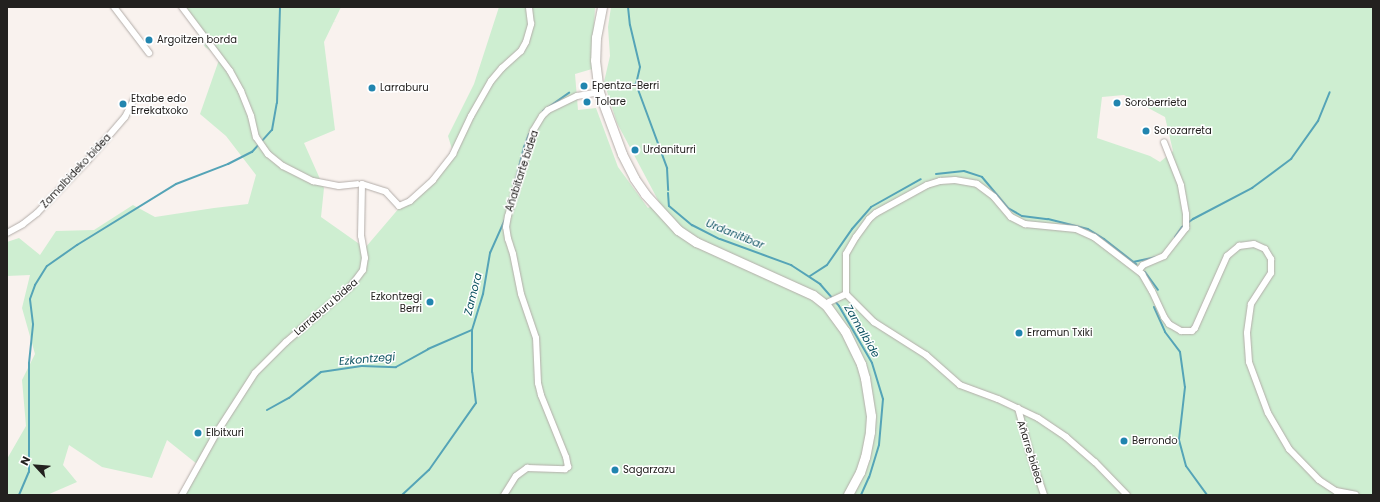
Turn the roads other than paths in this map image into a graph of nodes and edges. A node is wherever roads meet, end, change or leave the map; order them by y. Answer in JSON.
{"nodes":[{"id":1,"x":114,"y":7,"type":"edge"},
{"id":2,"x":182,"y":7,"type":"edge"},
{"id":3,"x":528,"y":7,"type":"edge"},
{"id":4,"x":602,"y":8,"type":"edge"},
{"id":5,"x":149,"y":53,"type":"dead end"},
{"id":6,"x":599,"y":92,"type":"junction"},
{"id":7,"x":134,"y":99,"type":"dead end"},
{"id":8,"x":1164,"y":142,"type":"dead end"},
{"id":9,"x":357,"y":184,"type":"dead end"},
{"id":10,"x":7,"y":233,"type":"edge"},
{"id":11,"x":1138,"y":270,"type":"junction"},
{"id":12,"x":800,"y":291,"type":"junction"},
{"id":13,"x":844,"y":295,"type":"junction"},
{"id":14,"x":829,"y":302,"type":"junction"},
{"id":15,"x":828,"y":316,"type":"junction"},
{"id":16,"x":848,"y":339,"type":"junction"},
{"id":17,"x":1018,"y":408,"type":"junction"},
{"id":18,"x":182,"y":495,"type":"edge"},
{"id":19,"x":504,"y":495,"type":"edge"},
{"id":20,"x":848,"y":495,"type":"edge"},
{"id":21,"x":1044,"y":495,"type":"edge"},
{"id":22,"x":1127,"y":495,"type":"edge"},
{"id":23,"x":1356,"y":495,"type":"edge"}],
"edges":[{"from":1,"to":5,"type":"street"},
{"from":2,"to":9,"type":"street"},
{"from":3,"to":18,"type":"street","name":"Larraburu bidea"},
{"from":4,"to":6,"type":"main road"},
{"from":6,"to":12,"type":"main road"},
{"from":6,"to":19,"type":"street","name":"Añabitarte bidea"},
{"from":7,"to":10,"type":"street","name":"Zamalbideko bidea"},
{"from":8,"to":11,"type":"street"},
{"from":11,"to":13,"type":"street"},
{"from":11,"to":23,"type":"street"},
{"from":12,"to":14,"type":"main road"},
{"from":12,"to":15,"type":"main road"},
{"from":13,"to":14,"type":"street"},
{"from":13,"to":17,"type":"street"},
{"from":14,"to":15,"type":"main road"},
{"from":14,"to":16,"type":"main road"},
{"from":15,"to":16,"type":"main road"},
{"from":16,"to":20,"type":"main road"},
{"from":17,"to":21,"type":"street","name":"Añarre bidea"},
{"from":17,"to":22,"type":"street"}]}
